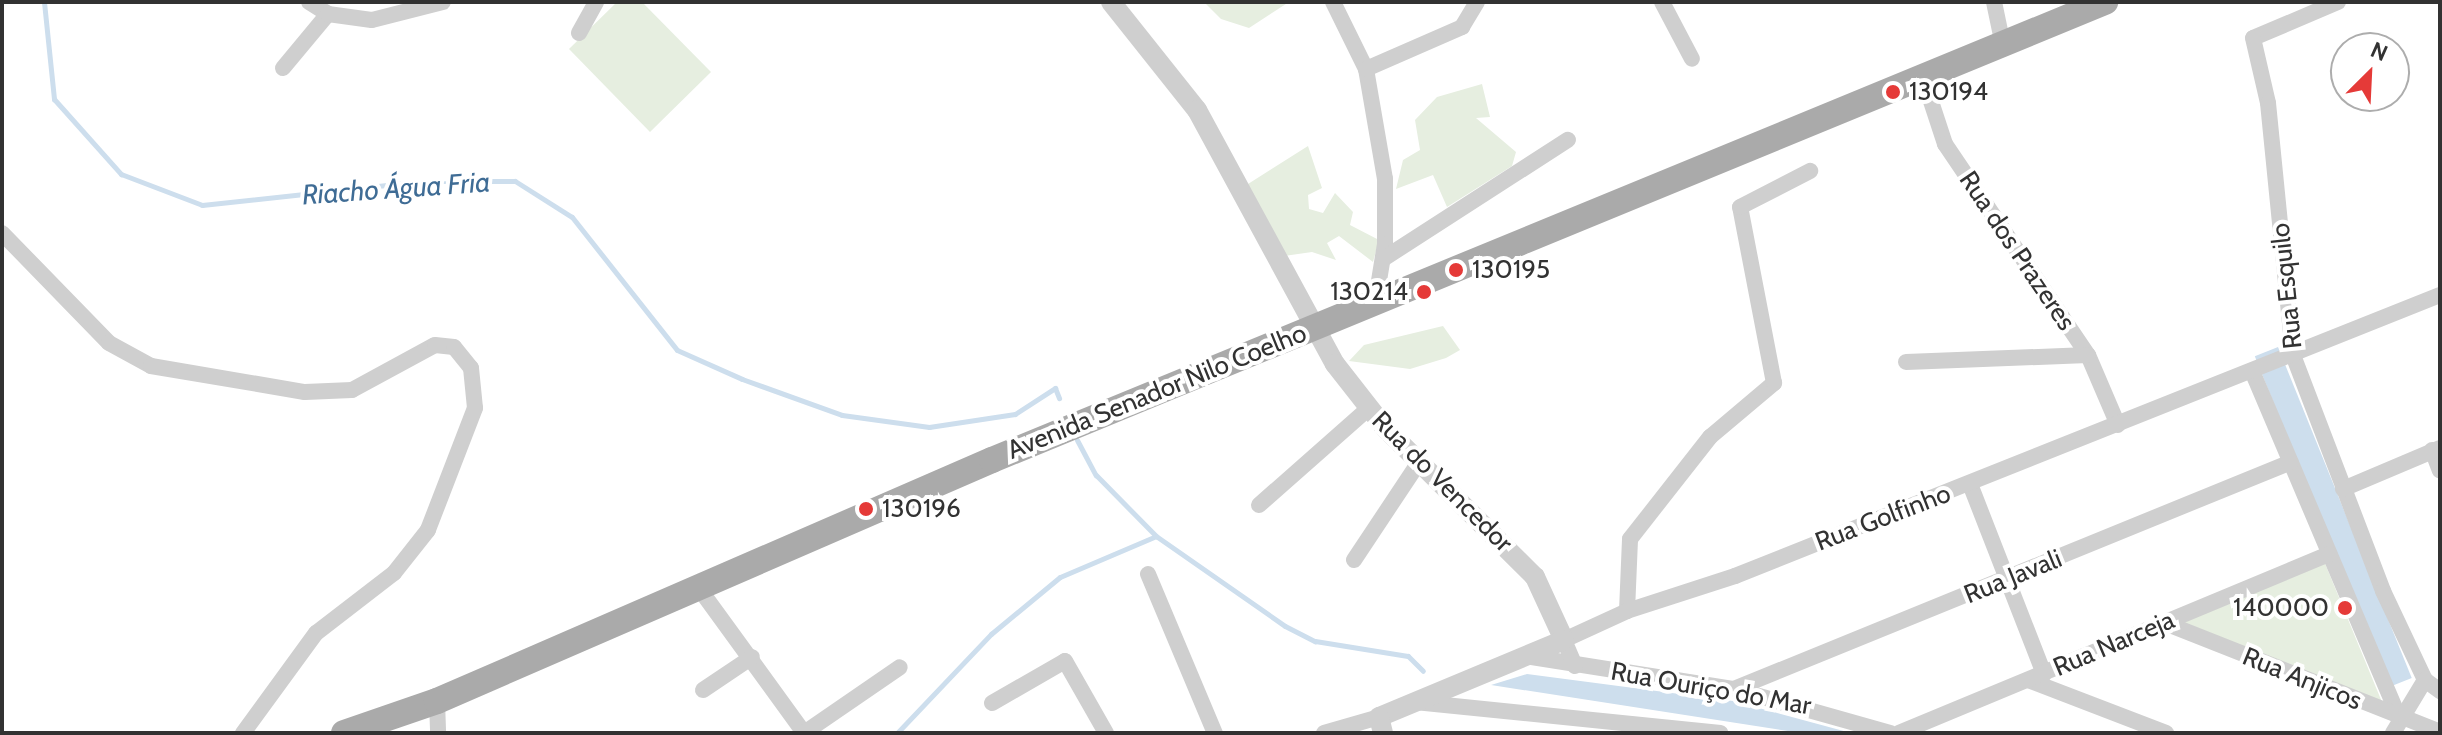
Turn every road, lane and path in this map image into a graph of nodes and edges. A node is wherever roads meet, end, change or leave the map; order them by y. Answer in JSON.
{"nodes":[{"id":1,"x":309,"y":2,"type":"edge"},
{"id":2,"x":443,"y":2,"type":"edge"},
{"id":3,"x":596,"y":2,"type":"edge"},
{"id":4,"x":1111,"y":2,"type":"edge"},
{"id":5,"x":1333,"y":2,"type":"edge"},
{"id":6,"x":1477,"y":2,"type":"edge"},
{"id":7,"x":1662,"y":2,"type":"edge"},
{"id":8,"x":1994,"y":2,"type":"edge"},
{"id":9,"x":2105,"y":2,"type":"edge"},
{"id":10,"x":2338,"y":2,"type":"edge"},
{"id":11,"x":328,"y":14,"type":"junction"},
{"id":12,"x":579,"y":33,"type":"dead end"},
{"id":13,"x":2003,"y":45,"type":"junction"},
{"id":14,"x":1692,"y":59,"type":"dead end"},
{"id":15,"x":283,"y":68,"type":"dead end"},
{"id":16,"x":1366,"y":69,"type":"junction"},
{"id":17,"x":1922,"y":74,"type":"junction"},
{"id":18,"x":1568,"y":140,"type":"dead end"},
{"id":19,"x":1810,"y":171,"type":"dead end"},
{"id":20,"x":2,"y":233,"type":"edge"},
{"id":21,"x":1383,"y":259,"type":"junction"},
{"id":22,"x":2440,"y":295,"type":"edge"},
{"id":23,"x":1375,"y":305,"type":"junction"},
{"id":24,"x":1313,"y":328,"type":"junction"},
{"id":25,"x":2088,"y":355,"type":"junction"},
{"id":26,"x":2291,"y":355,"type":"junction"},
{"id":27,"x":1906,"y":362,"type":"dead end"},
{"id":28,"x":2254,"y":370,"type":"junction"},
{"id":29,"x":1368,"y":409,"type":"junction"},
{"id":30,"x":2118,"y":425,"type":"junction"},
{"id":31,"x":2436,"y":449,"type":"edge"},
{"id":32,"x":1419,"y":462,"type":"junction"},
{"id":33,"x":2291,"y":462,"type":"junction"},
{"id":34,"x":2440,"y":471,"type":"edge"},
{"id":35,"x":1970,"y":484,"type":"junction"},
{"id":36,"x":2343,"y":489,"type":"junction"},
{"id":37,"x":1259,"y":505,"type":"dead end"},
{"id":38,"x":2329,"y":554,"type":"junction"},
{"id":39,"x":1354,"y":560,"type":"dead end"},
{"id":40,"x":1148,"y":574,"type":"dead end"},
{"id":41,"x":2009,"y":580,"type":"junction"},
{"id":42,"x":701,"y":591,"type":"junction"},
{"id":43,"x":1627,"y":611,"type":"junction"},
{"id":44,"x":2165,"y":623,"type":"junction"},
{"id":45,"x":1564,"y":640,"type":"junction"},
{"id":46,"x":1525,"y":656,"type":"junction"},
{"id":47,"x":752,"y":657,"type":"junction"},
{"id":48,"x":1575,"y":666,"type":"junction"},
{"id":49,"x":900,"y":667,"type":"dead end"},
{"id":50,"x":2044,"y":674,"type":"junction"},
{"id":51,"x":2028,"y":680,"type":"junction"},
{"id":52,"x":2425,"y":680,"type":"junction"},
{"id":53,"x":1734,"y":689,"type":"junction"},
{"id":54,"x":703,"y":690,"type":"dead end"},
{"id":55,"x":2440,"y":691,"type":"edge"},
{"id":56,"x":437,"y":701,"type":"junction"},
{"id":57,"x":1409,"y":702,"type":"junction"},
{"id":58,"x":992,"y":703,"type":"dead end"},
{"id":59,"x":1381,"y":725,"type":"edge"},
{"id":60,"x":2396,"y":726,"type":"edge"},
{"id":61,"x":2440,"y":732,"type":"edge"},
{"id":62,"x":243,"y":733,"type":"edge"},
{"id":63,"x":344,"y":733,"type":"edge"},
{"id":64,"x":438,"y":733,"type":"edge"},
{"id":65,"x":804,"y":733,"type":"edge"},
{"id":66,"x":1106,"y":733,"type":"edge"},
{"id":67,"x":1215,"y":733,"type":"edge"},
{"id":68,"x":1324,"y":733,"type":"edge"},
{"id":69,"x":1720,"y":733,"type":"edge"},
{"id":70,"x":1891,"y":733,"type":"edge"},
{"id":71,"x":1899,"y":733,"type":"edge"},
{"id":72,"x":2166,"y":733,"type":"edge"}],
"edges":[{"from":1,"to":11,"type":"street"},
{"from":2,"to":11,"type":"street"},
{"from":3,"to":12,"type":"street"},
{"from":4,"to":24,"type":"street","name":"Rua do Vencedor"},
{"from":5,"to":16,"type":"street"},
{"from":6,"to":16,"type":"street"},
{"from":7,"to":14,"type":"street"},
{"from":8,"to":13,"type":"street"},
{"from":9,"to":13,"type":"main road","name":"Avenida Senador Nilo Coelho"},
{"from":10,"to":26,"type":"street","name":"Rua Esquilo"},
{"from":11,"to":15,"type":"street"},
{"from":13,"to":17,"type":"main road","name":"Avenida Senador Nilo Coelho"},
{"from":16,"to":21,"type":"street"},
{"from":17,"to":23,"type":"main road","name":"Avenida Senador Nilo Coelho"},
{"from":17,"to":25,"type":"street","name":"Rua dos Prazeres"},
{"from":18,"to":21,"type":"street"},
{"from":19,"to":43,"type":"street"},
{"from":20,"to":62,"type":"street"},
{"from":21,"to":23,"type":"street"},
{"from":22,"to":26,"type":"street","name":"Rua Golfinho"},
{"from":23,"to":24,"type":"main road","name":"Avenida Senador Nilo Coelho"},
{"from":24,"to":29,"type":"street","name":"Rua do Vencedor"},
{"from":24,"to":42,"type":"main road","name":"Avenida Senador Nilo Coelho"},
{"from":25,"to":27,"type":"street"},
{"from":25,"to":30,"type":"street","name":"Rua dos Prazeres"},
{"from":26,"to":28,"type":"street","name":"Rua Golfinho"},
{"from":26,"to":36,"type":"street","name":"Rua Esquilo"},
{"from":28,"to":30,"type":"street","name":"Rua Golfinho"},
{"from":28,"to":33,"type":"street","name":"Rua Esquilo"},
{"from":29,"to":32,"type":"street","name":"Rua do Vencedor"},
{"from":29,"to":37,"type":"street"},
{"from":30,"to":35,"type":"street","name":"Rua Golfinho"},
{"from":31,"to":34,"type":"street"},
{"from":31,"to":36,"type":"street"},
{"from":32,"to":39,"type":"street"},
{"from":32,"to":45,"type":"street","name":"Rua do Vencedor"},
{"from":33,"to":38,"type":"street","name":"Rua Esquilo"},
{"from":33,"to":41,"type":"street","name":"Rua Javali"},
{"from":35,"to":41,"type":"street"},
{"from":35,"to":43,"type":"street","name":"Rua Golfinho"},
{"from":36,"to":52,"type":"street","name":"Rua Esquilo"},
{"from":38,"to":44,"type":"street","name":"Rua Narceja"},
{"from":38,"to":60,"type":"street","name":"Rua Esquilo"},
{"from":40,"to":67,"type":"street"},
{"from":41,"to":50,"type":"street"},
{"from":41,"to":53,"type":"street","name":"Rua Javali"},
{"from":42,"to":47,"type":"street"},
{"from":42,"to":56,"type":"main road","name":"Avenida Senador Nilo Coelho"},
{"from":43,"to":45,"type":"street","name":"Rua Golfinho"},
{"from":44,"to":50,"type":"street","name":"Rua Narceja"},
{"from":44,"to":60,"type":"street","name":"Rua Anjicos"},
{"from":45,"to":46,"type":"street","name":"Rua Golfinho"},
{"from":45,"to":48,"type":"street","name":"Rua Ouriço do Mar"},
{"from":46,"to":48,"type":"street","name":"Rua Ouriço do Mar"},
{"from":46,"to":57,"type":"street","name":"Rua Golfinho"},
{"from":47,"to":54,"type":"street"},
{"from":47,"to":65,"type":"street"},
{"from":48,"to":53,"type":"street","name":"Rua Ouriço do Mar"},
{"from":49,"to":65,"type":"street"},
{"from":50,"to":51,"type":"street","name":"Rua Narceja"},
{"from":51,"to":71,"type":"street","name":"Rua Narceja"},
{"from":51,"to":72,"type":"street"},
{"from":52,"to":55,"type":"street"},
{"from":52,"to":60,"type":"street"},
{"from":53,"to":70,"type":"street","name":"Rua Ouriço do Mar"},
{"from":56,"to":63,"type":"main road","name":"Avenida Senador Nilo Coelho"},
{"from":56,"to":64,"type":"street"},
{"from":57,"to":59,"type":"street","name":"Rua Golfinho"},
{"from":57,"to":69,"type":"street","name":"Rua Ouriço do Mar"},
{"from":58,"to":66,"type":"street"},
{"from":59,"to":68,"type":"street","name":"Rua Golfinho"},
{"from":60,"to":61,"type":"street","name":"Rua Anjicos"}]}
